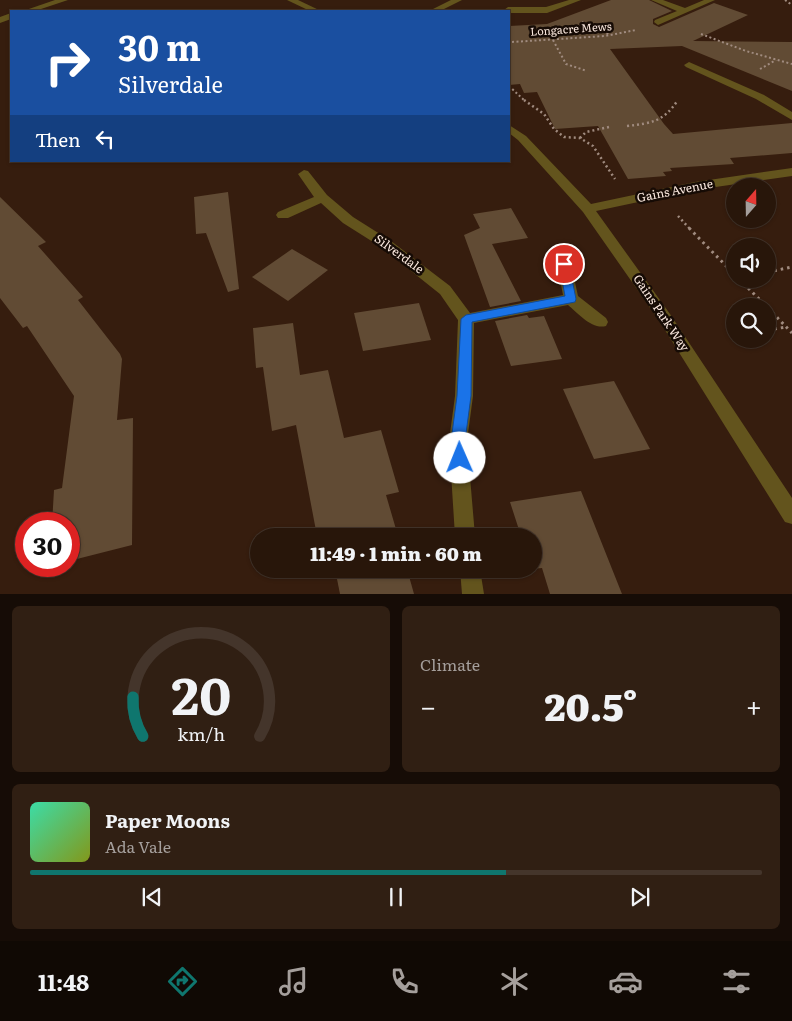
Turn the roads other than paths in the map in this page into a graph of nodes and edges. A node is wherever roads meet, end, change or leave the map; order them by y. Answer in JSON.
{"nodes":[{"id":1,"x":64,"y":0,"type":"edge"},
{"id":2,"x":291,"y":0,"type":"edge"},
{"id":3,"x":458,"y":0,"type":"edge"},
{"id":4,"x":576,"y":0,"type":"edge"},
{"id":5,"x":655,"y":0,"type":"edge"},
{"id":6,"x":711,"y":0,"type":"edge"},
{"id":7,"x":30,"y":10,"type":"edge"},
{"id":8,"x":316,"y":10,"type":"edge"},
{"id":9,"x":435,"y":10,"type":"edge"},
{"id":10,"x":508,"y":10,"type":"dead end"},
{"id":11,"x":684,"y":10,"type":"junction"},
{"id":12,"x":658,"y":22,"type":"road end"},
{"id":13,"x":689,"y":65,"type":"dead end"},
{"id":14,"x":792,"y":117,"type":"edge"},
{"id":15,"x":510,"y":129,"type":"edge"},
{"id":16,"x":792,"y":172,"type":"edge"},
{"id":17,"x":304,"y":174,"type":"dead end"},
{"id":18,"x":322,"y":198,"type":"junction"},
{"id":19,"x":588,"y":209,"type":"junction"},
{"id":20,"x":283,"y":215,"type":"dead end"},
{"id":21,"x":564,"y":264,"type":"dead end"},
{"id":22,"x":571,"y":299,"type":"junction"},
{"id":23,"x":466,"y":319,"type":"junction"},
{"id":24,"x":600,"y":322,"type":"dead end"},
{"id":25,"x":792,"y":514,"type":"edge"},
{"id":26,"x":464,"y":528,"type":"edge"},
{"id":27,"x":471,"y":578,"type":"edge"},
{"id":28,"x":473,"y":594,"type":"edge"}],
"edges":[{"from":1,"to":7,"type":"street"},
{"from":2,"to":8,"type":"street"},
{"from":3,"to":9,"type":"street"},
{"from":4,"to":10,"type":"street"},
{"from":5,"to":11,"type":"street"},
{"from":6,"to":11,"type":"street"},
{"from":11,"to":12,"type":"street"},
{"from":13,"to":14,"type":"street"},
{"from":15,"to":19,"type":"street","name":"Gains Park Way"},
{"from":16,"to":19,"type":"street","name":"Gains Avenue"},
{"from":17,"to":18,"type":"street","name":"Silverdale"},
{"from":18,"to":20,"type":"street"},
{"from":18,"to":23,"type":"street","name":"Silverdale"},
{"from":19,"to":25,"type":"street","name":"Gains Park Way"},
{"from":21,"to":22,"type":"street"},
{"from":22,"to":23,"type":"street"},
{"from":22,"to":24,"type":"street"},
{"from":23,"to":26,"type":"street"},
{"from":27,"to":28,"type":"street"}]}
